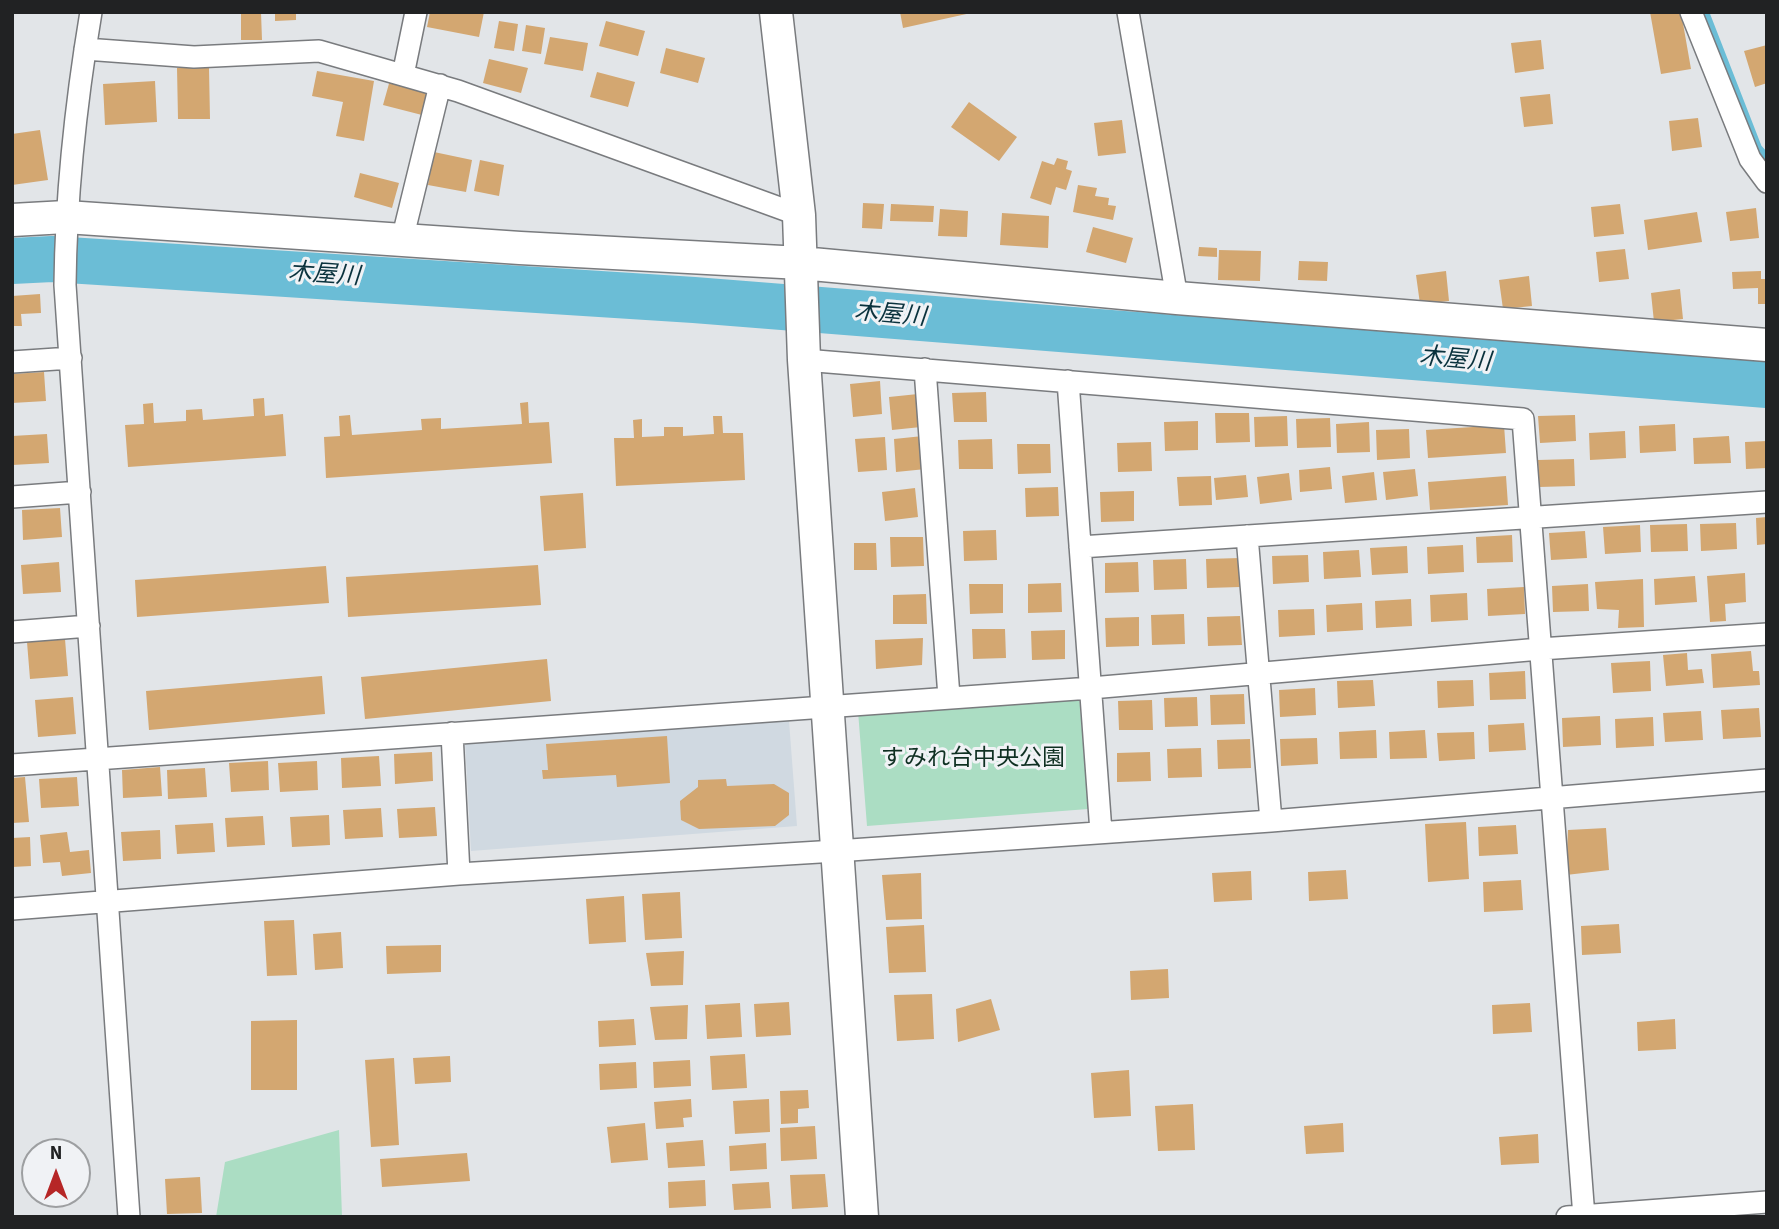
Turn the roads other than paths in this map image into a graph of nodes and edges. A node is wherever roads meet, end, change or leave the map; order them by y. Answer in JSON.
{"nodes":[{"id":1,"x":91,"y":12,"type":"edge"},
{"id":2,"x":416,"y":12,"type":"edge"},
{"id":3,"x":776,"y":12,"type":"edge"},
{"id":4,"x":1128,"y":12,"type":"edge"},
{"id":5,"x":1691,"y":12,"type":"edge"},
{"id":6,"x":85,"y":49,"type":"junction"},
{"id":7,"x":403,"y":75,"type":"junction"},
{"id":8,"x":440,"y":85,"type":"junction"},
{"id":9,"x":1767,"y":182,"type":"edge"},
{"id":10,"x":799,"y":215,"type":"junction"},
{"id":11,"x":66,"y":216,"type":"junction"},
{"id":12,"x":12,"y":220,"type":"edge"},
{"id":13,"x":402,"y":240,"type":"junction"},
{"id":14,"x":801,"y":273,"type":"junction"},
{"id":15,"x":1177,"y":298,"type":"junction"},
{"id":16,"x":1767,"y":345,"type":"edge"},
{"id":17,"x":804,"y":355,"type":"junction"},
{"id":18,"x":71,"y":358,"type":"junction"},
{"id":19,"x":12,"y":362,"type":"edge"},
{"id":20,"x":925,"y":369,"type":"junction"},
{"id":21,"x":1068,"y":381,"type":"junction"},
{"id":22,"x":80,"y":492,"type":"junction"},
{"id":23,"x":12,"y":497,"type":"edge"},
{"id":24,"x":1767,"y":502,"type":"edge"},
{"id":25,"x":1530,"y":517,"type":"junction"},
{"id":26,"x":1247,"y":536,"type":"junction"},
{"id":27,"x":1080,"y":547,"type":"junction"},
{"id":28,"x":89,"y":626,"type":"junction"},
{"id":29,"x":12,"y":632,"type":"edge"},
{"id":30,"x":1767,"y":634,"type":"edge"},
{"id":31,"x":1540,"y":649,"type":"junction"},
{"id":32,"x":1259,"y":673,"type":"junction"},
{"id":33,"x":1091,"y":688,"type":"junction"},
{"id":34,"x":949,"y":697,"type":"junction"},
{"id":35,"x":827,"y":708,"type":"junction"},
{"id":36,"x":452,"y":733,"type":"junction"},
{"id":37,"x":98,"y":758,"type":"junction"},
{"id":38,"x":12,"y":765,"type":"edge"},
{"id":39,"x":1767,"y":780,"type":"edge"},
{"id":40,"x":1551,"y":797,"type":"junction"},
{"id":41,"x":1271,"y":821,"type":"junction"},
{"id":42,"x":1101,"y":832,"type":"junction"},
{"id":43,"x":836,"y":851,"type":"junction"},
{"id":44,"x":459,"y":874,"type":"junction"},
{"id":45,"x":108,"y":901,"type":"junction"},
{"id":46,"x":12,"y":909,"type":"edge"},
{"id":47,"x":1767,"y":1202,"type":"edge"},
{"id":48,"x":1578,"y":1216,"type":"edge"},
{"id":49,"x":130,"y":1217,"type":"edge"},
{"id":50,"x":862,"y":1217,"type":"edge"}],
"edges":[{"from":1,"to":6,"type":"street"},
{"from":2,"to":7,"type":"street"},
{"from":3,"to":10,"type":"street"},
{"from":4,"to":15,"type":"street"},
{"from":5,"to":9,"type":"street"},
{"from":6,"to":7,"type":"street"},
{"from":6,"to":11,"type":"street"},
{"from":7,"to":8,"type":"street"},
{"from":8,"to":10,"type":"street"},
{"from":8,"to":13,"type":"street"},
{"from":10,"to":14,"type":"street"},
{"from":11,"to":12,"type":"street"},
{"from":11,"to":13,"type":"street"},
{"from":11,"to":18,"type":"street"},
{"from":13,"to":14,"type":"street"},
{"from":14,"to":15,"type":"street"},
{"from":14,"to":17,"type":"street"},
{"from":15,"to":16,"type":"street"},
{"from":17,"to":20,"type":"street"},
{"from":17,"to":35,"type":"street"},
{"from":18,"to":19,"type":"street"},
{"from":18,"to":22,"type":"street"},
{"from":20,"to":21,"type":"street"},
{"from":20,"to":34,"type":"street"},
{"from":21,"to":25,"type":"street"},
{"from":21,"to":27,"type":"street"},
{"from":22,"to":23,"type":"street"},
{"from":22,"to":28,"type":"street"},
{"from":24,"to":25,"type":"street"},
{"from":25,"to":26,"type":"street"},
{"from":25,"to":31,"type":"street"},
{"from":26,"to":27,"type":"street"},
{"from":26,"to":32,"type":"street"},
{"from":27,"to":33,"type":"street"},
{"from":28,"to":29,"type":"street"},
{"from":28,"to":37,"type":"street"},
{"from":30,"to":31,"type":"street"},
{"from":31,"to":32,"type":"street"},
{"from":31,"to":40,"type":"street"},
{"from":32,"to":33,"type":"street"},
{"from":32,"to":41,"type":"street"},
{"from":33,"to":34,"type":"street"},
{"from":33,"to":42,"type":"street"},
{"from":34,"to":35,"type":"street"},
{"from":35,"to":36,"type":"street"},
{"from":35,"to":43,"type":"street"},
{"from":36,"to":37,"type":"street"},
{"from":36,"to":44,"type":"street"},
{"from":37,"to":38,"type":"street"},
{"from":37,"to":45,"type":"street"},
{"from":39,"to":40,"type":"street"},
{"from":40,"to":41,"type":"street"},
{"from":40,"to":48,"type":"street"},
{"from":41,"to":42,"type":"street"},
{"from":42,"to":43,"type":"street"},
{"from":43,"to":44,"type":"street"},
{"from":43,"to":50,"type":"street"},
{"from":44,"to":45,"type":"street"},
{"from":45,"to":46,"type":"street"},
{"from":45,"to":49,"type":"street"},
{"from":47,"to":48,"type":"street"}]}
